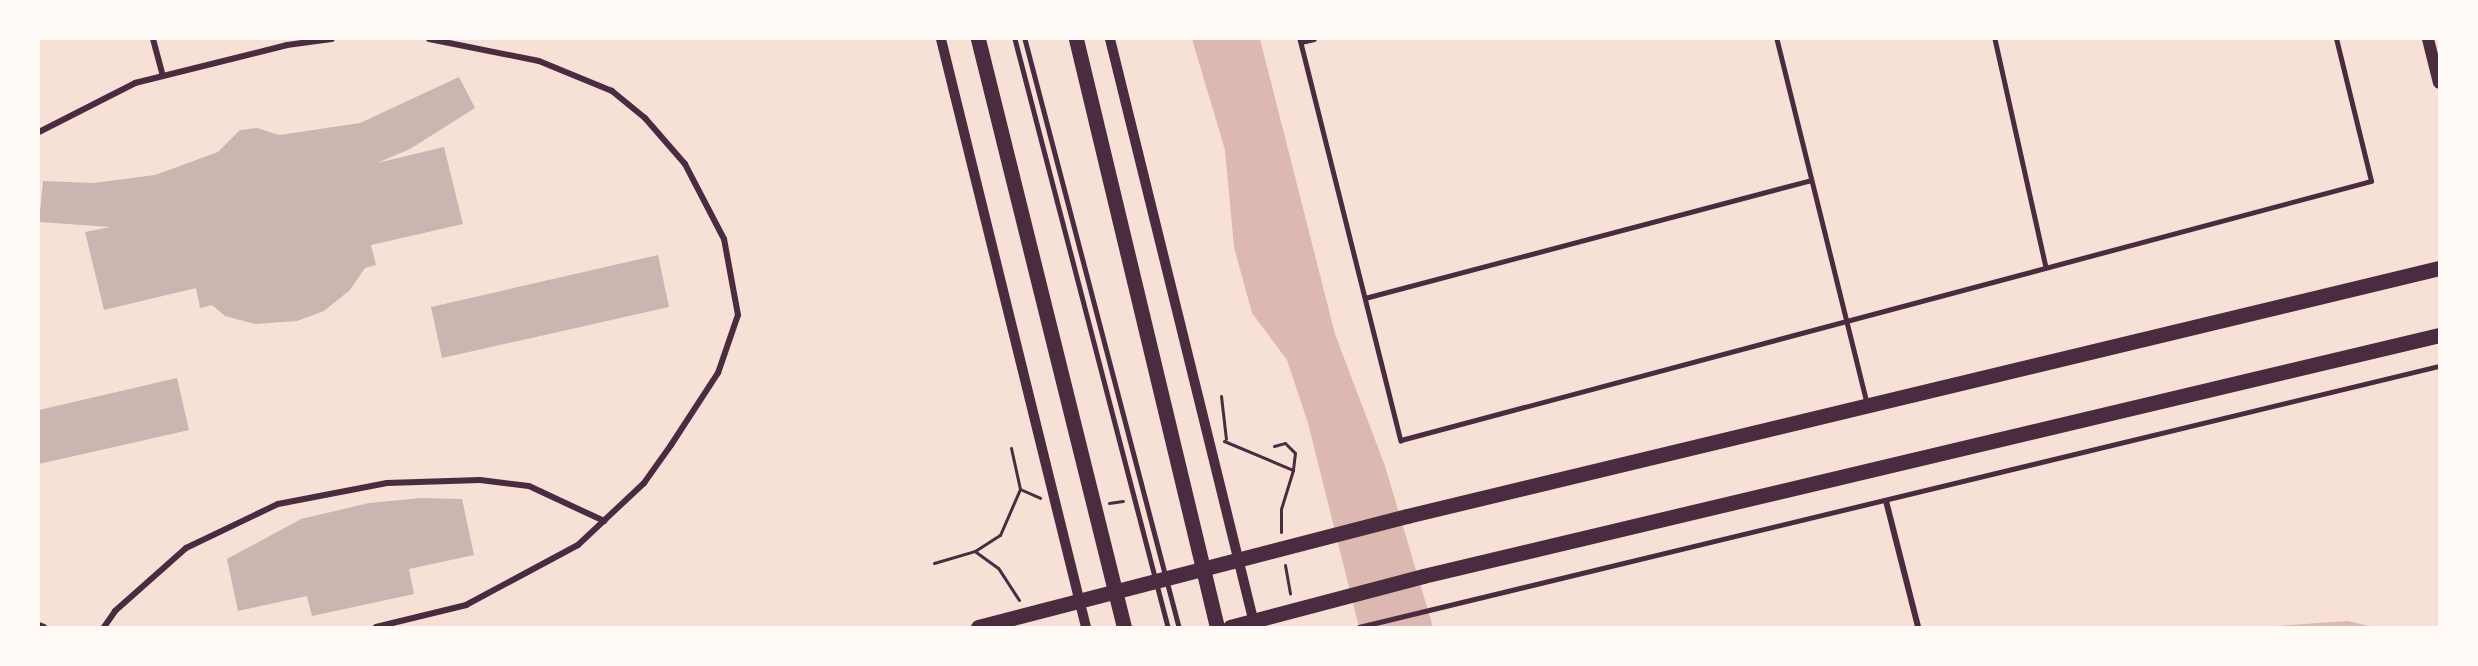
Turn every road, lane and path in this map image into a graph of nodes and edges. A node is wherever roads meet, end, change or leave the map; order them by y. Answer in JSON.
{"nodes":[{"id":1,"x":153,"y":39,"type":"edge"},
{"id":2,"x":332,"y":39,"type":"edge"},
{"id":3,"x":429,"y":39,"type":"edge"},
{"id":4,"x":941,"y":39,"type":"edge"},
{"id":5,"x":978,"y":39,"type":"edge"},
{"id":6,"x":1015,"y":39,"type":"edge"},
{"id":7,"x":1025,"y":39,"type":"edge"},
{"id":8,"x":1076,"y":39,"type":"edge"},
{"id":9,"x":1110,"y":39,"type":"edge"},
{"id":10,"x":1314,"y":39,"type":"edge"},
{"id":11,"x":1778,"y":39,"type":"edge"},
{"id":12,"x":1995,"y":39,"type":"edge"},
{"id":13,"x":2336,"y":39,"type":"edge"},
{"id":14,"x":2428,"y":39,"type":"edge"},
{"id":15,"x":299,"y":41,"type":"edge"},
{"id":16,"x":1300,"y":41,"type":"edge"},
{"id":17,"x":163,"y":76,"type":"junction"},
{"id":18,"x":2439,"y":82,"type":"edge"},
{"id":19,"x":39,"y":132,"type":"edge"},
{"id":20,"x":1811,"y":180,"type":"junction"},
{"id":21,"x":2046,"y":267,"type":"junction"},
{"id":22,"x":2439,"y":268,"type":"edge"},
{"id":23,"x":1365,"y":298,"type":"junction"},
{"id":24,"x":1846,"y":321,"type":"junction"},
{"id":25,"x":2439,"y":335,"type":"edge"},
{"id":26,"x":2439,"y":366,"type":"edge"},
{"id":27,"x":1221,"y":396,"type":"dead end"},
{"id":28,"x":1868,"y":405,"type":"junction"},
{"id":29,"x":1227,"y":439,"type":"dead end"},
{"id":30,"x":1274,"y":446,"type":"dead end"},
{"id":31,"x":1011,"y":448,"type":"dead end"},
{"id":32,"x":1293,"y":470,"type":"dead end"},
{"id":33,"x":1020,"y":489,"type":"dead end"},
{"id":34,"x":1886,"y":501,"type":"junction"},
{"id":35,"x":604,"y":521,"type":"junction"},
{"id":36,"x":975,"y":551,"type":"dead end"},
{"id":37,"x":1238,"y":560,"type":"junction"},
{"id":38,"x":933,"y":563,"type":"dead end"},
{"id":39,"x":1202,"y":567,"type":"junction"},
{"id":40,"x":1162,"y":579,"type":"junction"},
{"id":41,"x":1116,"y":593,"type":"junction"},
{"id":42,"x":1080,"y":602,"type":"junction"},
{"id":43,"x":1254,"y":624,"type":"edge"},
{"id":44,"x":39,"y":625,"type":"edge"},
{"id":45,"x":44,"y":627,"type":"edge"},
{"id":46,"x":104,"y":627,"type":"edge"},
{"id":47,"x":376,"y":627,"type":"edge"},
{"id":48,"x":978,"y":627,"type":"edge"},
{"id":49,"x":1086,"y":627,"type":"edge"},
{"id":50,"x":1124,"y":627,"type":"edge"},
{"id":51,"x":1168,"y":627,"type":"edge"},
{"id":52,"x":1179,"y":627,"type":"edge"},
{"id":53,"x":1216,"y":627,"type":"edge"},
{"id":54,"x":1230,"y":627,"type":"edge"},
{"id":55,"x":1359,"y":627,"type":"edge"},
{"id":56,"x":1918,"y":627,"type":"edge"}],
"edges":[{"from":1,"to":17,"type":"street"},
{"from":2,"to":15,"type":"street"},
{"from":3,"to":35,"type":"street"},
{"from":4,"to":42,"type":"street"},
{"from":5,"to":41,"type":"main road"},
{"from":6,"to":40,"type":"lane"},
{"from":7,"to":40,"type":"lane"},
{"from":8,"to":39,"type":"main road"},
{"from":9,"to":37,"type":"street"},
{"from":10,"to":16,"type":"lane"},
{"from":11,"to":20,"type":"lane"},
{"from":12,"to":21,"type":"lane"},
{"from":13,"to":21,"type":"lane"},
{"from":14,"to":18,"type":"main road"},
{"from":15,"to":17,"type":"street"},
{"from":16,"to":23,"type":"lane"},
{"from":17,"to":19,"type":"street"},
{"from":20,"to":23,"type":"lane"},
{"from":20,"to":24,"type":"lane"},
{"from":21,"to":24,"type":"lane"},
{"from":22,"to":28,"type":"main road"},
{"from":23,"to":24,"type":"lane"},
{"from":24,"to":28,"type":"lane"},
{"from":25,"to":43,"type":"main road"},
{"from":26,"to":34,"type":"lane"},
{"from":27,"to":29,"type":"path"},
{"from":28,"to":37,"type":"main road"},
{"from":30,"to":32,"type":"path"},
{"from":31,"to":33,"type":"path"},
{"from":34,"to":55,"type":"lane"},
{"from":34,"to":56,"type":"street"},
{"from":35,"to":46,"type":"street"},
{"from":35,"to":47,"type":"street"},
{"from":36,"to":38,"type":"path"},
{"from":37,"to":39,"type":"main road"},
{"from":37,"to":43,"type":"street"},
{"from":39,"to":40,"type":"main road"},
{"from":39,"to":53,"type":"main road"},
{"from":40,"to":41,"type":"main road"},
{"from":40,"to":51,"type":"lane"},
{"from":40,"to":52,"type":"lane"},
{"from":41,"to":42,"type":"main road"},
{"from":41,"to":50,"type":"main road"},
{"from":42,"to":48,"type":"main road"},
{"from":42,"to":49,"type":"street"},
{"from":43,"to":54,"type":"main road"},
{"from":44,"to":45,"type":"street"}]}
